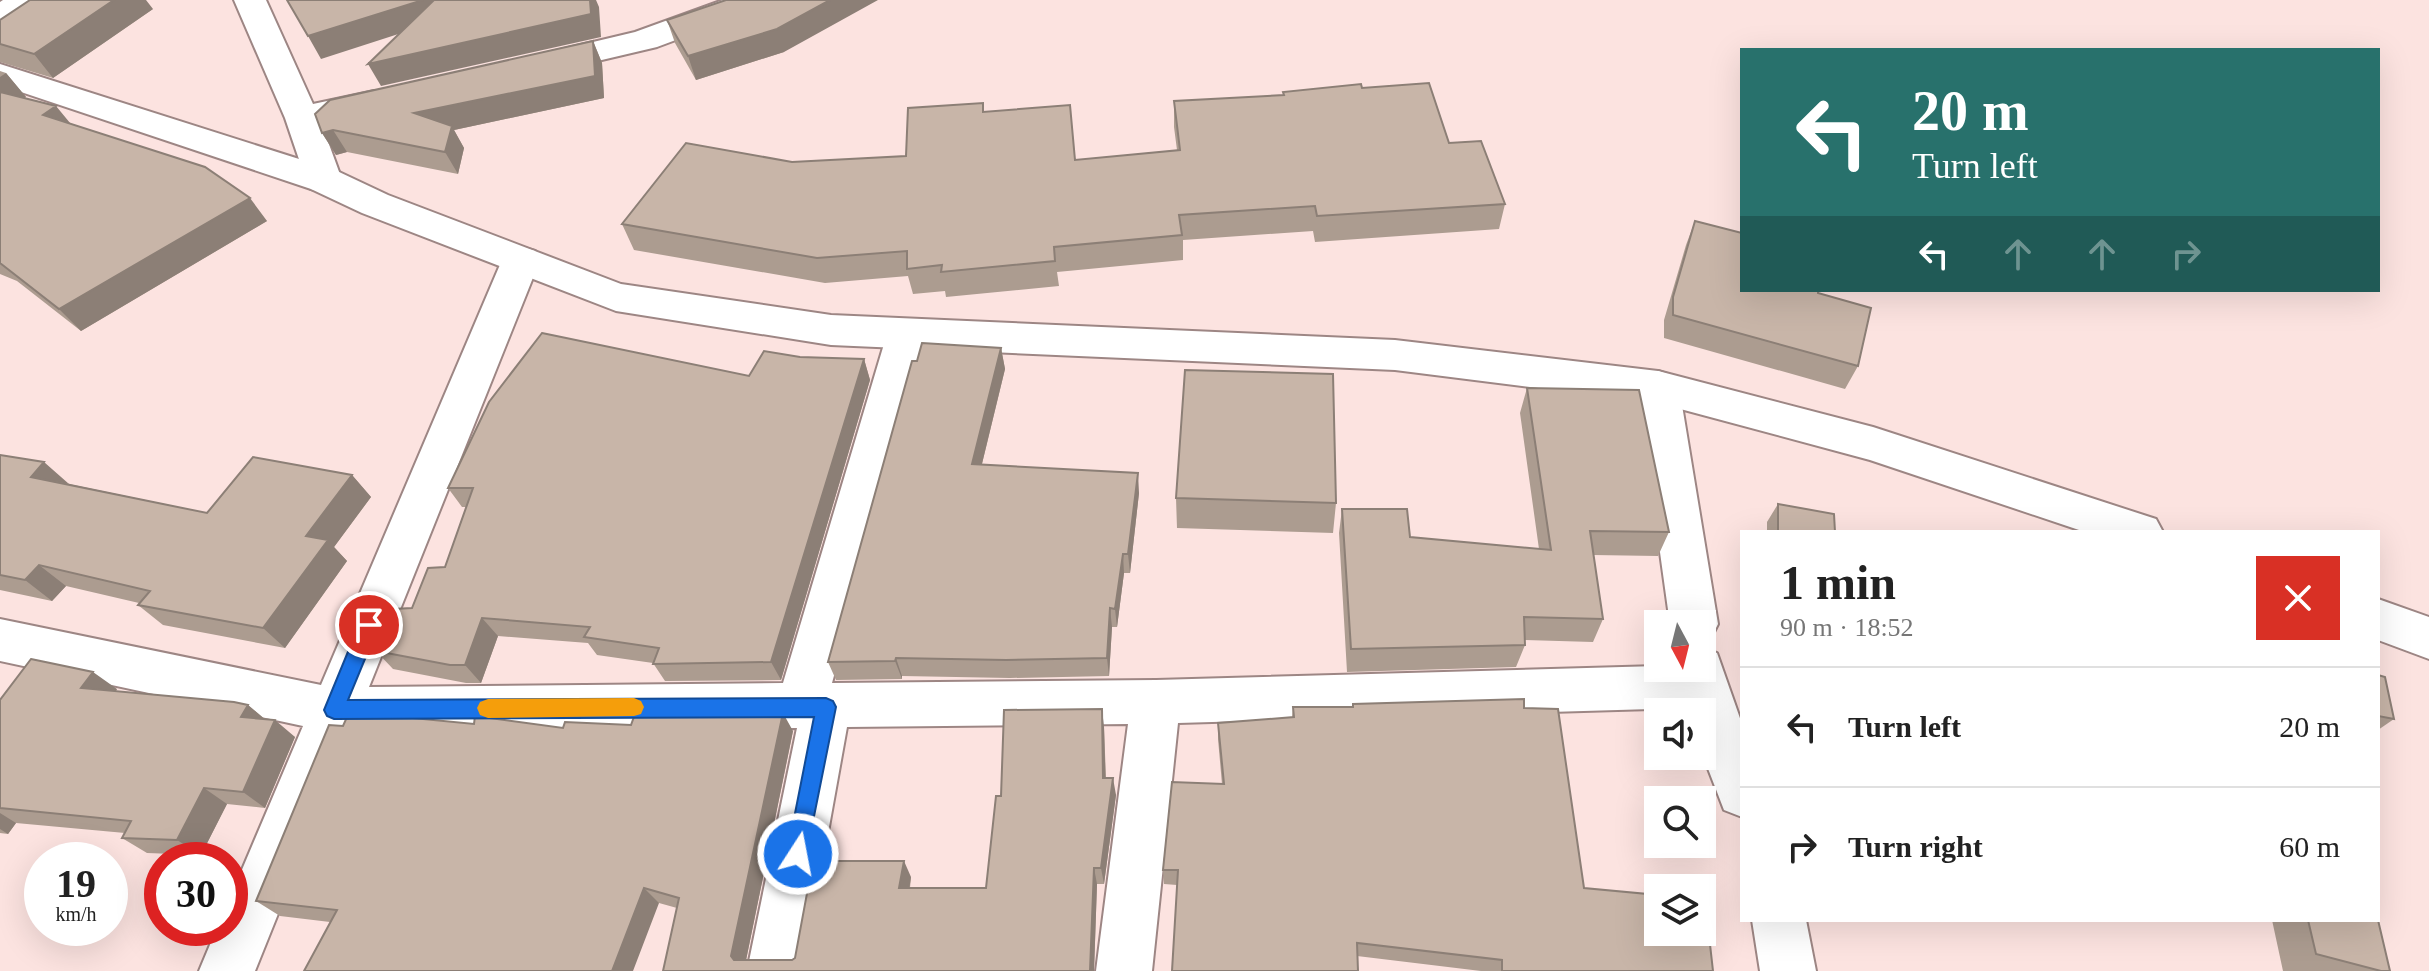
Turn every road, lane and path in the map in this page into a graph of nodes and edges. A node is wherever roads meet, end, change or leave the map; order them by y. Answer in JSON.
{"nodes":[{"id":1,"x":23,"y":0,"type":"edge"},
{"id":2,"x":753,"y":0,"type":"edge"},
{"id":3,"x":262,"y":6,"type":"edge"},
{"id":4,"x":0,"y":18,"type":"edge"},
{"id":5,"x":507,"y":72,"type":"edge"},
{"id":6,"x":0,"y":74,"type":"edge"},
{"id":7,"x":404,"y":95,"type":"edge"},
{"id":8,"x":302,"y":118,"type":"junction"},
{"id":9,"x":324,"y":180,"type":"junction"},
{"id":10,"x":521,"y":260,"type":"junction"},
{"id":11,"x":907,"y":334,"type":"junction"},
{"id":12,"x":1658,"y":387,"type":"junction"},
{"id":13,"x":2134,"y":530,"type":"edge"},
{"id":14,"x":1692,"y":610,"type":"edge"},
{"id":15,"x":2380,"y":620,"type":"edge"},
{"id":16,"x":2429,"y":638,"type":"edge"},
{"id":17,"x":0,"y":640,"type":"edge"},
{"id":18,"x":1644,"y":680,"type":"edge"},
{"id":19,"x":1704,"y":682,"type":"edge"},
{"id":20,"x":1156,"y":702,"type":"junction"},
{"id":21,"x":813,"y":707,"type":"junction"},
{"id":22,"x":334,"y":710,"type":"junction"},
{"id":23,"x":1740,"y":787,"type":"edge"},
{"id":24,"x":1779,"y":922,"type":"edge"},
{"id":25,"x":227,"y":971,"type":"edge"},
{"id":26,"x":775,"y":971,"type":"edge"},
{"id":27,"x":1124,"y":971,"type":"edge"},
{"id":28,"x":1788,"y":971,"type":"edge"}],
"edges":[{"from":1,"to":4,"type":"street"},
{"from":2,"to":5,"type":"street"},
{"from":3,"to":8,"type":"street"},
{"from":6,"to":9,"type":"street"},
{"from":7,"to":8,"type":"street"},
{"from":8,"to":9,"type":"street"},
{"from":9,"to":10,"type":"street"},
{"from":10,"to":11,"type":"street"},
{"from":10,"to":22,"type":"street"},
{"from":11,"to":12,"type":"street"},
{"from":11,"to":21,"type":"street"},
{"from":12,"to":13,"type":"street"},
{"from":12,"to":14,"type":"street"},
{"from":15,"to":16,"type":"street"},
{"from":17,"to":22,"type":"street"},
{"from":18,"to":20,"type":"street"},
{"from":19,"to":23,"type":"street"},
{"from":20,"to":21,"type":"street"},
{"from":20,"to":27,"type":"street"},
{"from":21,"to":22,"type":"street"},
{"from":21,"to":26,"type":"street"},
{"from":22,"to":25,"type":"street"},
{"from":24,"to":28,"type":"street"}]}
